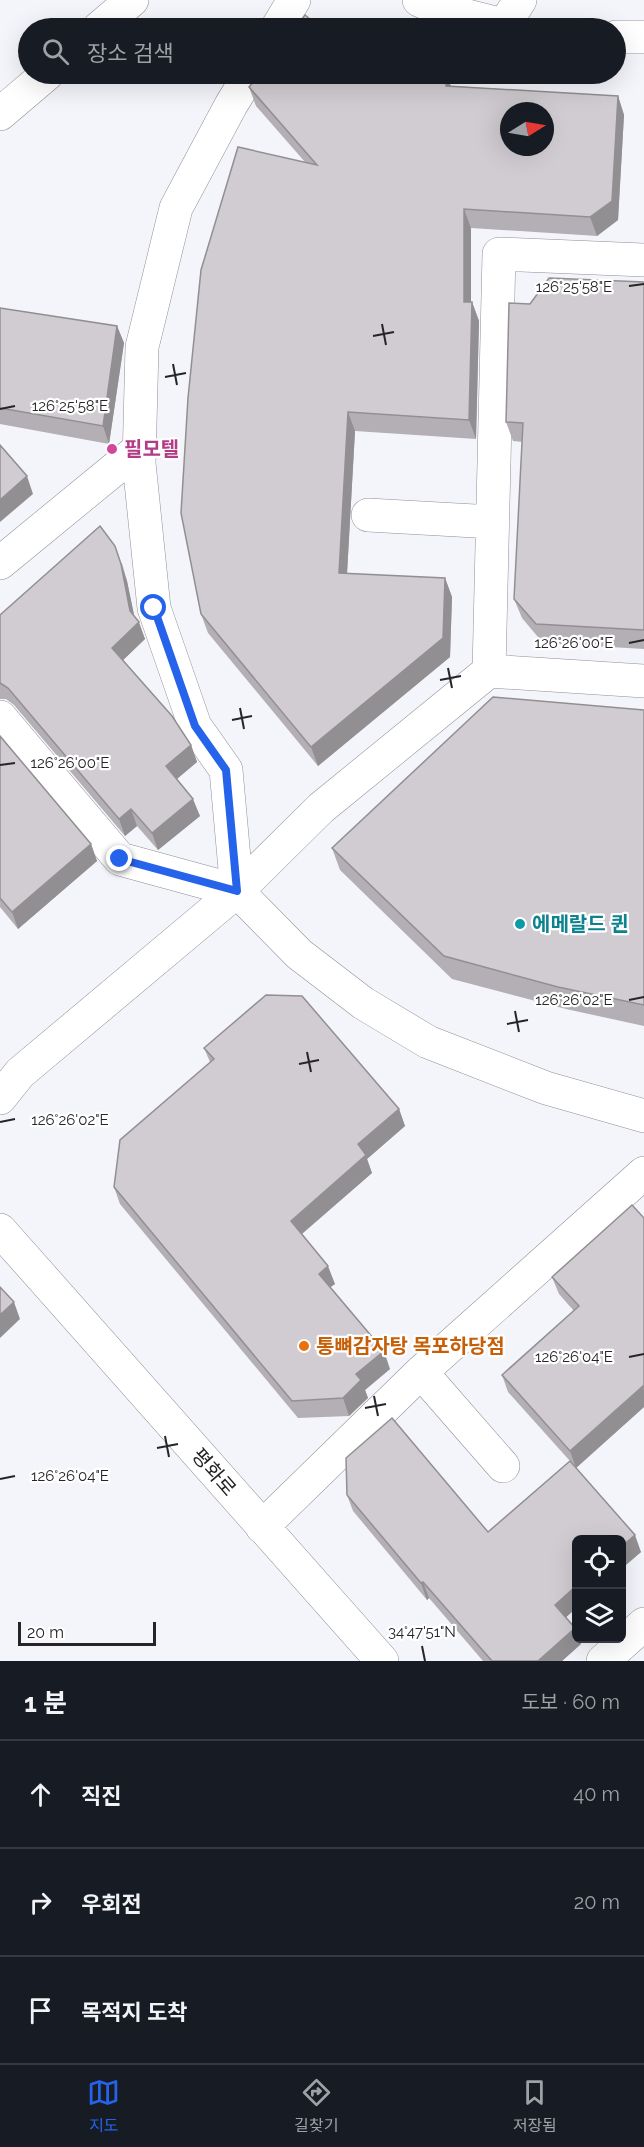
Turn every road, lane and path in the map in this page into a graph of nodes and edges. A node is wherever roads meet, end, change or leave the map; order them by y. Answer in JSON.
{"nodes":[{"id":1,"x":132,"y":0,"type":"edge"},
{"id":2,"x":294,"y":0,"type":"edge"},
{"id":3,"x":419,"y":0,"type":"edge"},
{"id":4,"x":111,"y":18,"type":"edge"},
{"id":5,"x":283,"y":18,"type":"edge"},
{"id":6,"x":513,"y":18,"type":"edge"},
{"id":7,"x":626,"y":37,"type":"edge"},
{"id":8,"x":644,"y":38,"type":"edge"},
{"id":9,"x":35,"y":84,"type":"edge"},
{"id":10,"x":244,"y":84,"type":"edge"},
{"id":11,"x":0,"y":114,"type":"edge"},
{"id":12,"x":644,"y":235,"type":"edge"},
{"id":13,"x":644,"y":260,"type":"edge"},
{"id":14,"x":139,"y":449,"type":"junction"},
{"id":15,"x":368,"y":514,"type":"dead end"},
{"id":16,"x":493,"y":522,"type":"junction"},
{"id":17,"x":0,"y":563,"type":"edge"},
{"id":18,"x":489,"y":671,"type":"junction"},
{"id":19,"x":644,"y":681,"type":"edge"},
{"id":20,"x":0,"y":717,"type":"edge"},
{"id":21,"x":237,"y":891,"type":"junction"},
{"id":22,"x":0,"y":1098,"type":"edge"},
{"id":23,"x":644,"y":1116,"type":"edge"},
{"id":24,"x":644,"y":1173,"type":"edge"},
{"id":25,"x":0,"y":1230,"type":"edge"},
{"id":26,"x":421,"y":1372,"type":"junction"},
{"id":27,"x":503,"y":1466,"type":"dead end"},
{"id":28,"x":262,"y":1527,"type":"junction"},
{"id":29,"x":644,"y":1624,"type":"edge"},
{"id":30,"x":382,"y":1661,"type":"edge"},
{"id":31,"x":603,"y":1661,"type":"edge"}],
"edges":[{"from":1,"to":4,"type":"street"},
{"from":2,"to":5,"type":"street"},
{"from":3,"to":6,"type":"street"},
{"from":7,"to":8,"type":"street"},
{"from":9,"to":11,"type":"street"},
{"from":10,"to":14,"type":"street"},
{"from":12,"to":13,"type":"street"},
{"from":13,"to":16,"type":"street"},
{"from":14,"to":17,"type":"street"},
{"from":14,"to":21,"type":"street"},
{"from":15,"to":16,"type":"street"},
{"from":16,"to":18,"type":"street"},
{"from":18,"to":19,"type":"street"},
{"from":18,"to":21,"type":"street"},
{"from":20,"to":21,"type":"street"},
{"from":21,"to":22,"type":"street"},
{"from":21,"to":23,"type":"street"},
{"from":24,"to":26,"type":"street"},
{"from":25,"to":28,"type":"street","name":"평화로"},
{"from":26,"to":27,"type":"street"},
{"from":26,"to":28,"type":"street"},
{"from":28,"to":30,"type":"street","name":"평화로"},
{"from":29,"to":31,"type":"street"}]}
